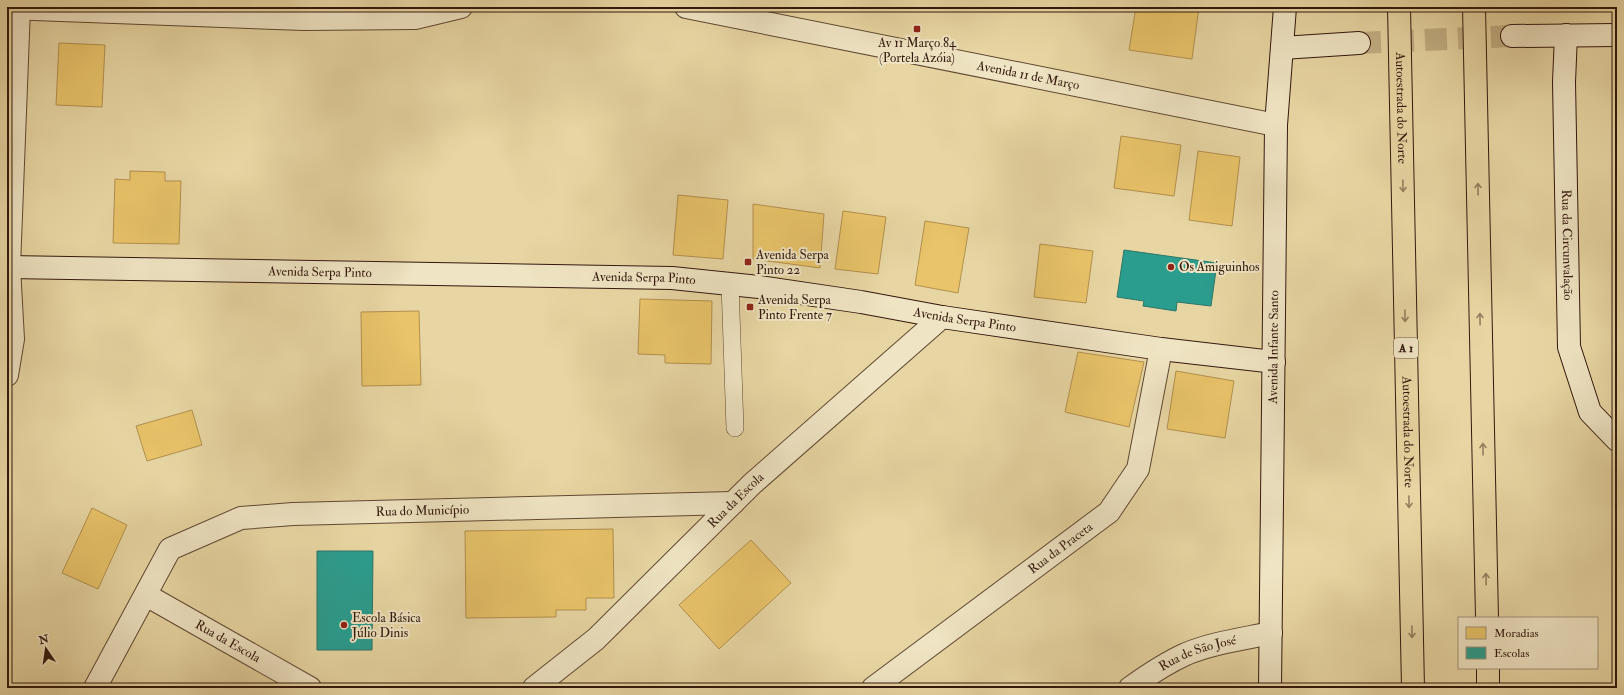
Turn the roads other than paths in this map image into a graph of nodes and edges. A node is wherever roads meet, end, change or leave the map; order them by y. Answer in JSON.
{"nodes":[{"id":1,"x":461,"y":7,"type":"edge"},
{"id":2,"x":686,"y":7,"type":"edge"},
{"id":3,"x":1285,"y":7,"type":"edge"},
{"id":4,"x":1399,"y":7,"type":"edge"},
{"id":5,"x":1474,"y":7,"type":"edge"},
{"id":6,"x":13,"y":8,"type":"edge"},
{"id":7,"x":1566,"y":35,"type":"junction"},
{"id":8,"x":1617,"y":35,"type":"edge"},
{"id":9,"x":1512,"y":36,"type":"tunnel mouth"},
{"id":10,"x":1359,"y":43,"type":"tunnel mouth"},
{"id":11,"x":1282,"y":48,"type":"junction"},
{"id":12,"x":1276,"y":125,"type":"junction"},
{"id":13,"x":8,"y":267,"type":"edge"},
{"id":14,"x":730,"y":284,"type":"junction"},
{"id":15,"x":942,"y":317,"type":"junction"},
{"id":16,"x":1162,"y":349,"type":"junction"},
{"id":17,"x":1274,"y":362,"type":"junction"},
{"id":18,"x":7,"y":375,"type":"edge"},
{"id":19,"x":735,"y":428,"type":"dead end"},
{"id":20,"x":1617,"y":440,"type":"edge"},
{"id":21,"x":733,"y":503,"type":"junction"},
{"id":22,"x":146,"y":595,"type":"junction"},
{"id":23,"x":1486,"y":617,"type":"edge"},
{"id":24,"x":1271,"y":633,"type":"junction"},
{"id":25,"x":1488,"y":669,"type":"edge"},
{"id":26,"x":95,"y":688,"type":"edge"},
{"id":27,"x":310,"y":688,"type":"edge"},
{"id":28,"x":534,"y":688,"type":"edge"},
{"id":29,"x":873,"y":688,"type":"edge"},
{"id":30,"x":1130,"y":688,"type":"edge"},
{"id":31,"x":1270,"y":688,"type":"edge"},
{"id":32,"x":1413,"y":688,"type":"edge"},
{"id":33,"x":1488,"y":688,"type":"edge"}],
"edges":[{"from":1,"to":6,"type":"street"},
{"from":2,"to":12,"type":"street","name":"Avenida 11 de Março"},
{"from":3,"to":11,"type":"street","name":"Avenida Infante Santo"},
{"from":4,"to":32,"type":"highway","name":"Autoestrada do Norte","number":"A 1","one_way":true},
{"from":23,"to":5,"type":"highway","one_way":true},
{"from":6,"to":13,"type":"street"},
{"from":7,"to":8,"type":"street"},
{"from":7,"to":9,"type":"street"},
{"from":7,"to":20,"type":"street","name":"Rua da Circunvalação"},
{"from":10,"to":11,"type":"street"},
{"from":11,"to":12,"type":"street","name":"Avenida Infante Santo"},
{"from":12,"to":17,"type":"street","name":"Avenida Infante Santo"},
{"from":13,"to":14,"type":"street","name":"Avenida Serpa Pinto"},
{"from":13,"to":18,"type":"street"},
{"from":14,"to":15,"type":"street","name":"Avenida Serpa Pinto"},
{"from":14,"to":19,"type":"lane"},
{"from":15,"to":16,"type":"street","name":"Avenida Serpa Pinto"},
{"from":15,"to":21,"type":"street","name":"Rua da Escola"},
{"from":16,"to":17,"type":"street","name":"Avenida Serpa Pinto"},
{"from":16,"to":29,"type":"street","name":"Rua da Praceta"},
{"from":17,"to":24,"type":"street","name":"Avenida Infante Santo"},
{"from":21,"to":22,"type":"street","name":"Rua do Município"},
{"from":21,"to":28,"type":"street","name":"Rua da Escola"},
{"from":22,"to":26,"type":"street","name":"Rua do Município"},
{"from":22,"to":27,"type":"street","name":"Rua da Escola"},
{"from":24,"to":30,"type":"street","name":"Rua de São José"},
{"from":24,"to":31,"type":"street","name":"Avenida Infante Santo"},
{"from":25,"to":33,"type":"highway"}]}
